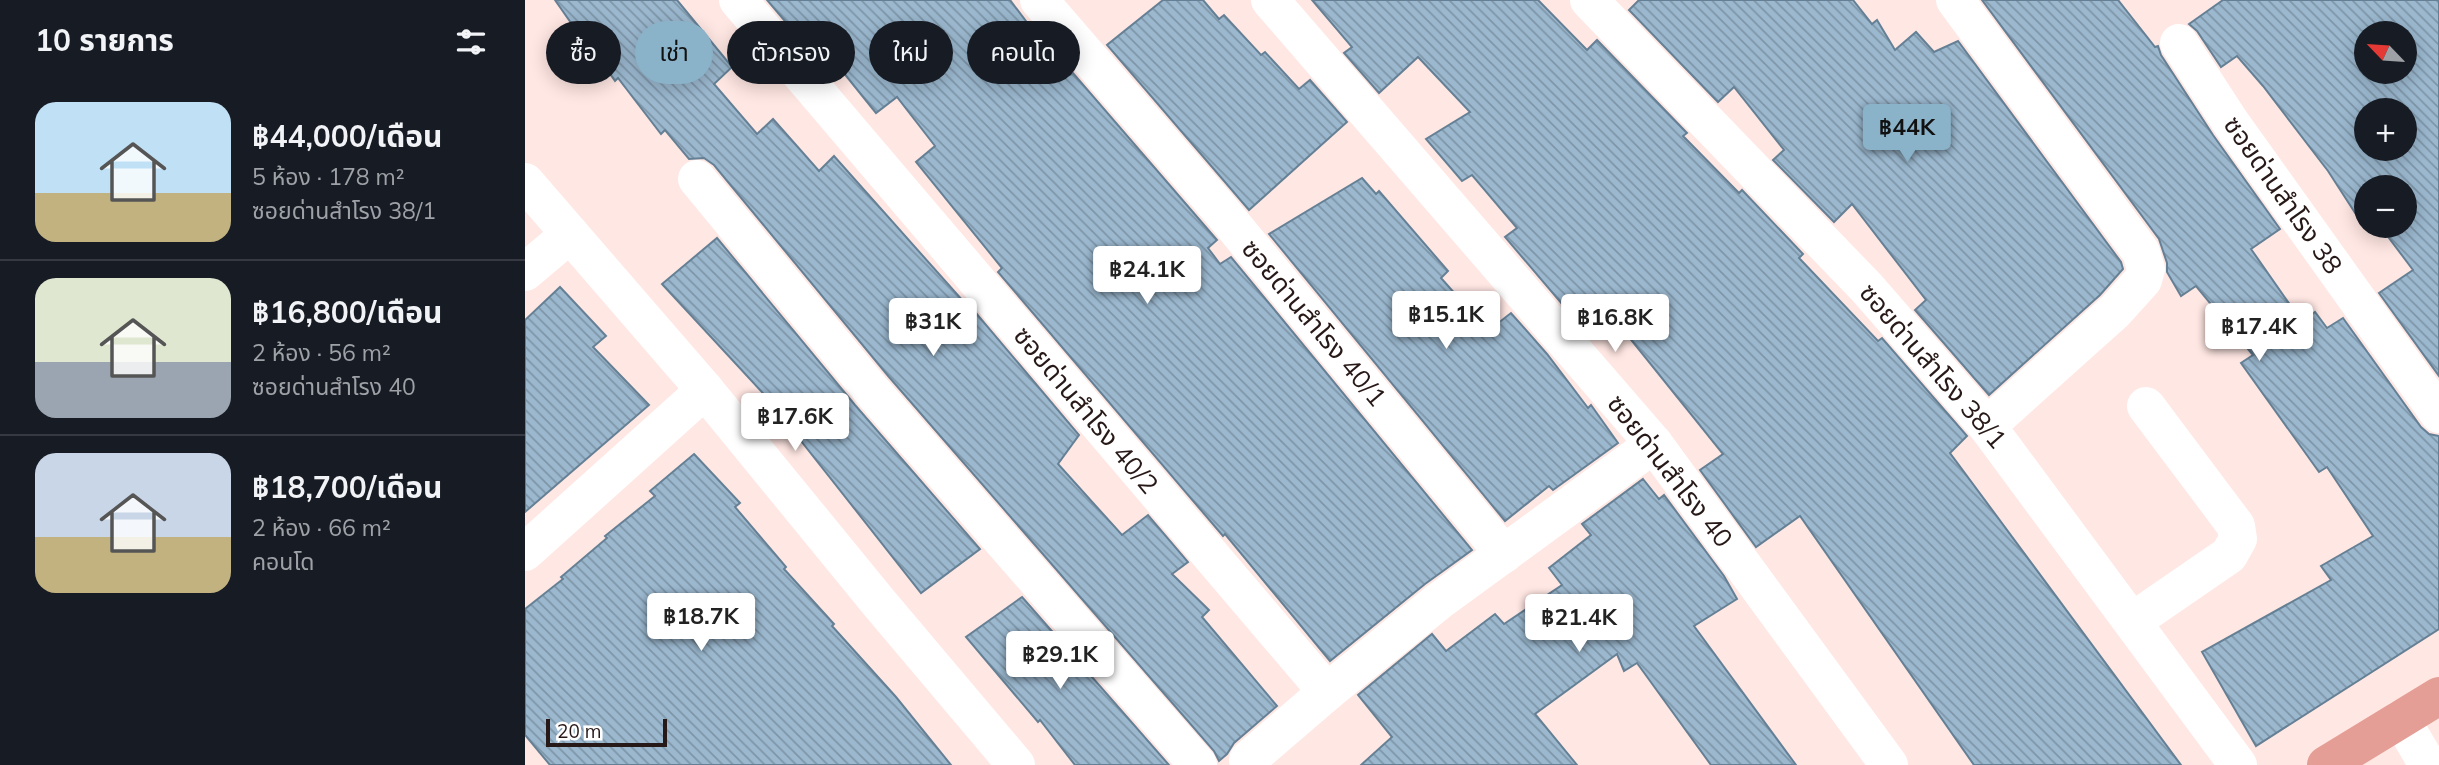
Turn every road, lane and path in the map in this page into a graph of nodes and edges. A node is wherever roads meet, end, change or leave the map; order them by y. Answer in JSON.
{"nodes":[{"id":1,"x":738,"y":0,"type":"edge"},
{"id":2,"x":1038,"y":0,"type":"edge"},
{"id":3,"x":1270,"y":0,"type":"edge"},
{"id":4,"x":1589,"y":0,"type":"edge"},
{"id":5,"x":1955,"y":0,"type":"edge"},
{"id":6,"x":2179,"y":43,"type":"dead end"},
{"id":7,"x":697,"y":179,"type":"dead end"},
{"id":8,"x":525,"y":182,"type":"edge"},
{"id":9,"x":570,"y":234,"type":"junction"},
{"id":10,"x":525,"y":272,"type":"edge"},
{"id":11,"x":705,"y":390,"type":"junction"},
{"id":12,"x":2146,"y":406,"type":"dead end"},
{"id":13,"x":2439,"y":414,"type":"edge"},
{"id":14,"x":1987,"y":426,"type":"junction"},
{"id":15,"x":1654,"y":444,"type":"junction"},
{"id":16,"x":525,"y":552,"type":"edge"},
{"id":17,"x":1504,"y":554,"type":"junction"},
{"id":18,"x":2133,"y":621,"type":"junction"},
{"id":19,"x":1327,"y":692,"type":"junction"},
{"id":20,"x":2439,"y":696,"type":"edge"},
{"id":21,"x":2401,"y":719,"type":"junction"},
{"id":22,"x":1248,"y":760,"type":"dead end"},
{"id":23,"x":1016,"y":765,"type":"edge"},
{"id":24,"x":1198,"y":765,"type":"edge"},
{"id":25,"x":1889,"y":765,"type":"edge"},
{"id":26,"x":2238,"y":765,"type":"edge"},
{"id":27,"x":2326,"y":765,"type":"edge"},
{"id":28,"x":2428,"y":765,"type":"edge"}],
"edges":[{"from":1,"to":19,"type":"street","name":"ซอยด่านสำโรง 40/2"},
{"from":2,"to":17,"type":"street","name":"ซอยด่านสำโรง 40/1"},
{"from":3,"to":15,"type":"street","name":"ซอยด่านสำโรง 40"},
{"from":4,"to":14,"type":"street","name":"ซอยด่านสำโรง 38/1"},
{"from":5,"to":14,"type":"street"},
{"from":6,"to":13,"type":"street","name":"ซอยด่านสำโรง 38"},
{"from":7,"to":24,"type":"street"},
{"from":8,"to":9,"type":"street"},
{"from":9,"to":10,"type":"street"},
{"from":9,"to":11,"type":"street"},
{"from":11,"to":16,"type":"street"},
{"from":11,"to":23,"type":"street"},
{"from":12,"to":18,"type":"street"},
{"from":14,"to":18,"type":"street","name":"ซอยด่านสำโรง 38/1"},
{"from":15,"to":17,"type":"street"},
{"from":15,"to":25,"type":"street","name":"ซอยด่านสำโรง 40"},
{"from":17,"to":19,"type":"street"},
{"from":18,"to":26,"type":"street","name":"ซอยด่านสำโรง 38/1"},
{"from":19,"to":22,"type":"street"},
{"from":20,"to":21,"type":"main road"},
{"from":21,"to":27,"type":"main road"},
{"from":21,"to":28,"type":"street"}]}
